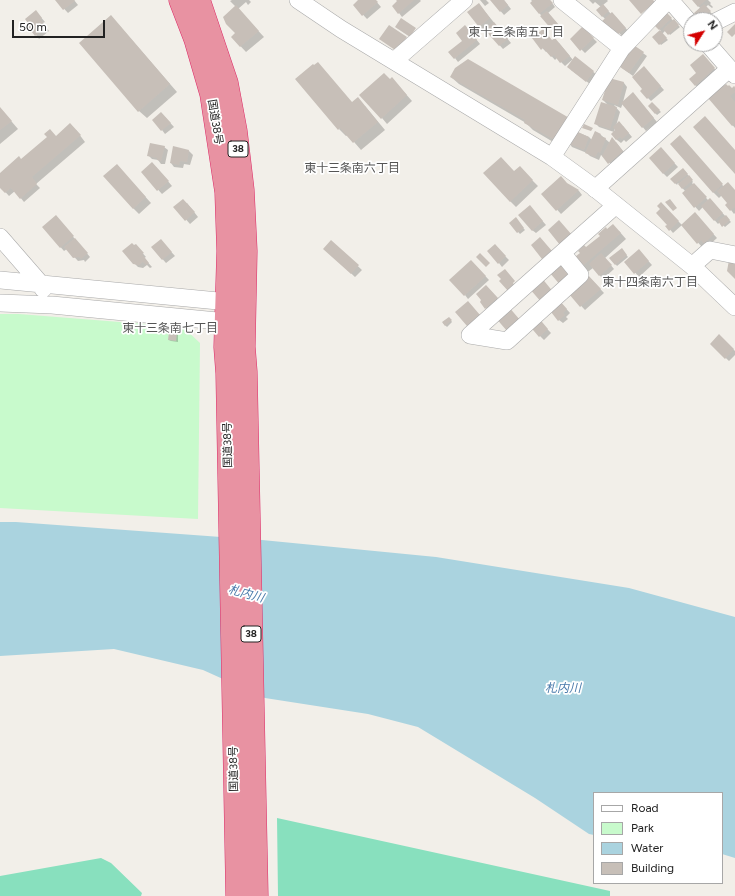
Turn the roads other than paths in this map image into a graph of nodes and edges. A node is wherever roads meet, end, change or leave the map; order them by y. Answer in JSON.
{"nodes":[{"id":1,"x":180,"y":0,"type":"edge"},
{"id":2,"x":199,"y":0,"type":"edge"},
{"id":3,"x":298,"y":0,"type":"edge"},
{"id":4,"x":464,"y":0,"type":"edge"},
{"id":5,"x":562,"y":0,"type":"edge"},
{"id":6,"x":669,"y":0,"type":"edge"},
{"id":7,"x":735,"y":12,"type":"edge"},
{"id":8,"x":683,"y":15,"type":"edge"},
{"id":9,"x":723,"y":18,"type":"edge"},
{"id":10,"x":622,"y":48,"type":"junction"},
{"id":11,"x":715,"y":52,"type":"edge"},
{"id":12,"x":394,"y":61,"type":"junction"},
{"id":13,"x":732,"y":72,"type":"edge"},
{"id":14,"x":552,"y":157,"type":"junction"},
{"id":15,"x":595,"y":188,"type":"junction"},
{"id":16,"x":616,"y":205,"type":"junction"},
{"id":17,"x":0,"y":237,"type":"edge"},
{"id":18,"x":562,"y":253,"type":"junction"},
{"id":19,"x":735,"y":255,"type":"edge"},
{"id":20,"x":692,"y":266,"type":"junction"},
{"id":21,"x":0,"y":280,"type":"edge"},
{"id":22,"x":40,"y":283,"type":"junction"},
{"id":23,"x":0,"y":303,"type":"edge"},
{"id":24,"x":52,"y":306,"type":"junction"},
{"id":25,"x":735,"y":307,"type":"edge"},
{"id":26,"x":235,"y":312,"type":"junction"},
{"id":27,"x":236,"y":373,"type":"junction"},
{"id":28,"x":237,"y":896,"type":"edge"},
{"id":29,"x":257,"y":896,"type":"edge"}],
"edges":[{"from":1,"to":26,"type":"highway","name":"国道38号","number":"38"},
{"from":2,"to":26,"type":"highway","name":"国道38号","number":"38"},
{"from":3,"to":12,"type":"street"},
{"from":4,"to":12,"type":"street"},
{"from":5,"to":10,"type":"street"},
{"from":6,"to":8,"type":"street"},
{"from":6,"to":10,"type":"street"},
{"from":7,"to":9,"type":"street"},
{"from":10,"to":14,"type":"street"},
{"from":11,"to":13,"type":"street"},
{"from":12,"to":14,"type":"street"},
{"from":13,"to":15,"type":"street"},
{"from":14,"to":15,"type":"street"},
{"from":15,"to":16,"type":"street"},
{"from":16,"to":18,"type":"street"},
{"from":16,"to":20,"type":"street"},
{"from":17,"to":22,"type":"street"},
{"from":18,"to":18,"type":"street"},
{"from":19,"to":20,"type":"street"},
{"from":20,"to":25,"type":"street"},
{"from":21,"to":22,"type":"street"},
{"from":22,"to":24,"type":"street"},
{"from":22,"to":26,"type":"street"},
{"from":23,"to":24,"type":"street"},
{"from":24,"to":26,"type":"street"},
{"from":26,"to":27,"type":"highway","name":"国道38号","number":"38"},
{"from":27,"to":28,"type":"highway","name":"国道38号","number":"38"},
{"from":27,"to":29,"type":"highway","name":"国道38号","number":"38"}]}
